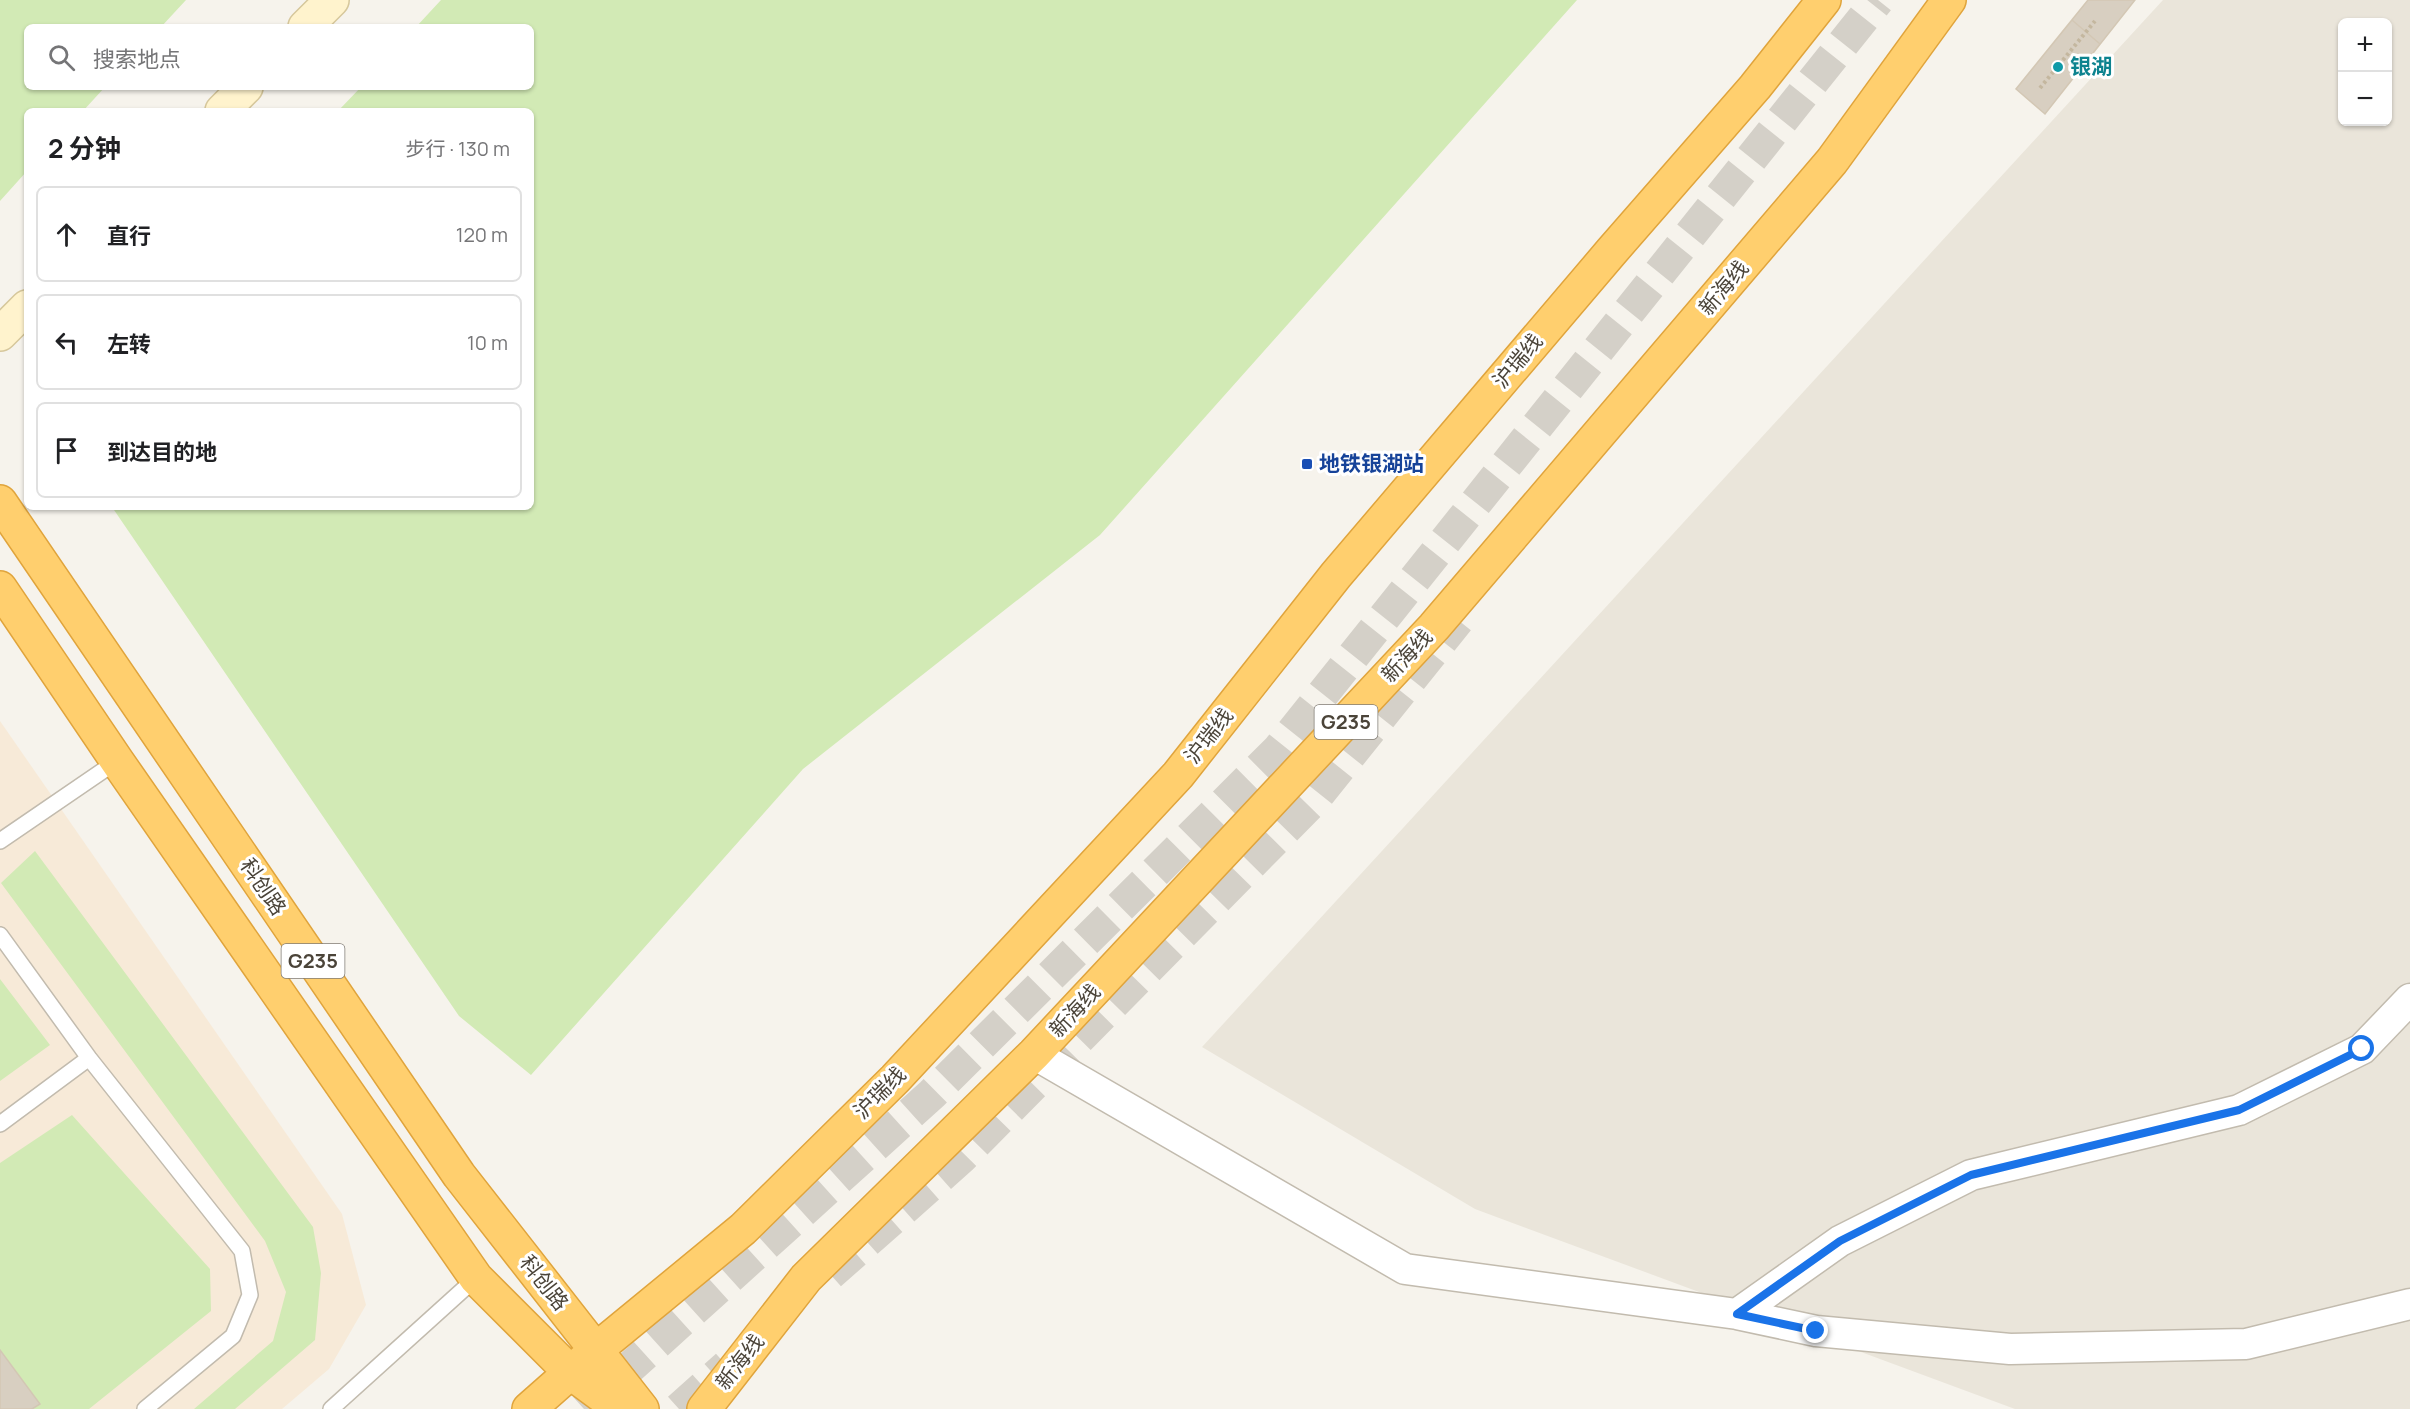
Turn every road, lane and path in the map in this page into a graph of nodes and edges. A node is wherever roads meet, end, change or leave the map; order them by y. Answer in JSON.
{"nodes":[{"id":1,"x":332,"y":0,"type":"edge"},
{"id":2,"x":1824,"y":0,"type":"edge"},
{"id":3,"x":1949,"y":0,"type":"edge"},
{"id":4,"x":2095,"y":21,"type":"dead end"},
{"id":5,"x":308,"y":24,"type":"edge"},
{"id":6,"x":2040,"y":88,"type":"dead end"},
{"id":7,"x":243,"y":90,"type":"edge"},
{"id":8,"x":225,"y":108,"type":"edge"},
{"id":9,"x":24,"y":310,"type":"edge"},
{"id":10,"x":0,"y":334,"type":"edge"},
{"id":11,"x":0,"y":502,"type":"edge"},
{"id":12,"x":0,"y":588,"type":"edge"},
{"id":13,"x":117,"y":762,"type":"junction"},
{"id":14,"x":0,"y":841,"type":"edge"},
{"id":15,"x":0,"y":935,"type":"edge"},
{"id":16,"x":2410,"y":999,"type":"edge"},
{"id":17,"x":1034,"y":1054,"type":"junction"},
{"id":18,"x":89,"y":1058,"type":"junction"},
{"id":19,"x":0,"y":1124,"type":"edge"},
{"id":20,"x":476,"y":1278,"type":"junction"},
{"id":21,"x":2410,"y":1304,"type":"edge"},
{"id":22,"x":1737,"y":1314,"type":"junction"},
{"id":23,"x":597,"y":1349,"type":"junction"},
{"id":24,"x":570,"y":1372,"type":"junction"},
{"id":25,"x":145,"y":1409,"type":"edge"},
{"id":26,"x":331,"y":1409,"type":"edge"},
{"id":27,"x":529,"y":1409,"type":"edge"},
{"id":28,"x":620,"y":1409,"type":"edge"},
{"id":29,"x":642,"y":1409,"type":"edge"},
{"id":30,"x":704,"y":1409,"type":"edge"}],
"edges":[{"from":1,"to":5,"type":"street"},
{"from":2,"to":23,"type":"highway","name":"沪瑞线"},
{"from":3,"to":17,"type":"highway","name":"新海线","number":"G235"},
{"from":4,"to":6,"type":"path"},
{"from":7,"to":8,"type":"street"},
{"from":9,"to":10,"type":"street"},
{"from":11,"to":23,"type":"highway","name":"科创路","number":"G235"},
{"from":12,"to":13,"type":"highway","name":"科创路","number":"G235"},
{"from":13,"to":14,"type":"lane"},
{"from":13,"to":20,"type":"highway","name":"科创路","number":"G235"},
{"from":15,"to":18,"type":"lane"},
{"from":16,"to":22,"type":"street"},
{"from":17,"to":22,"type":"street"},
{"from":17,"to":30,"type":"highway","name":"新海线","number":"G235"},
{"from":18,"to":19,"type":"lane"},
{"from":18,"to":25,"type":"lane"},
{"from":20,"to":24,"type":"highway","name":"科创路","number":"G235"},
{"from":20,"to":26,"type":"lane"},
{"from":21,"to":22,"type":"street"},
{"from":23,"to":24,"type":"highway","name":"沪瑞线"},
{"from":23,"to":29,"type":"highway","name":"科创路","number":"G235"},
{"from":24,"to":27,"type":"highway","name":"沪瑞线"},
{"from":24,"to":28,"type":"highway","name":"科创路","number":"G235"}]}
